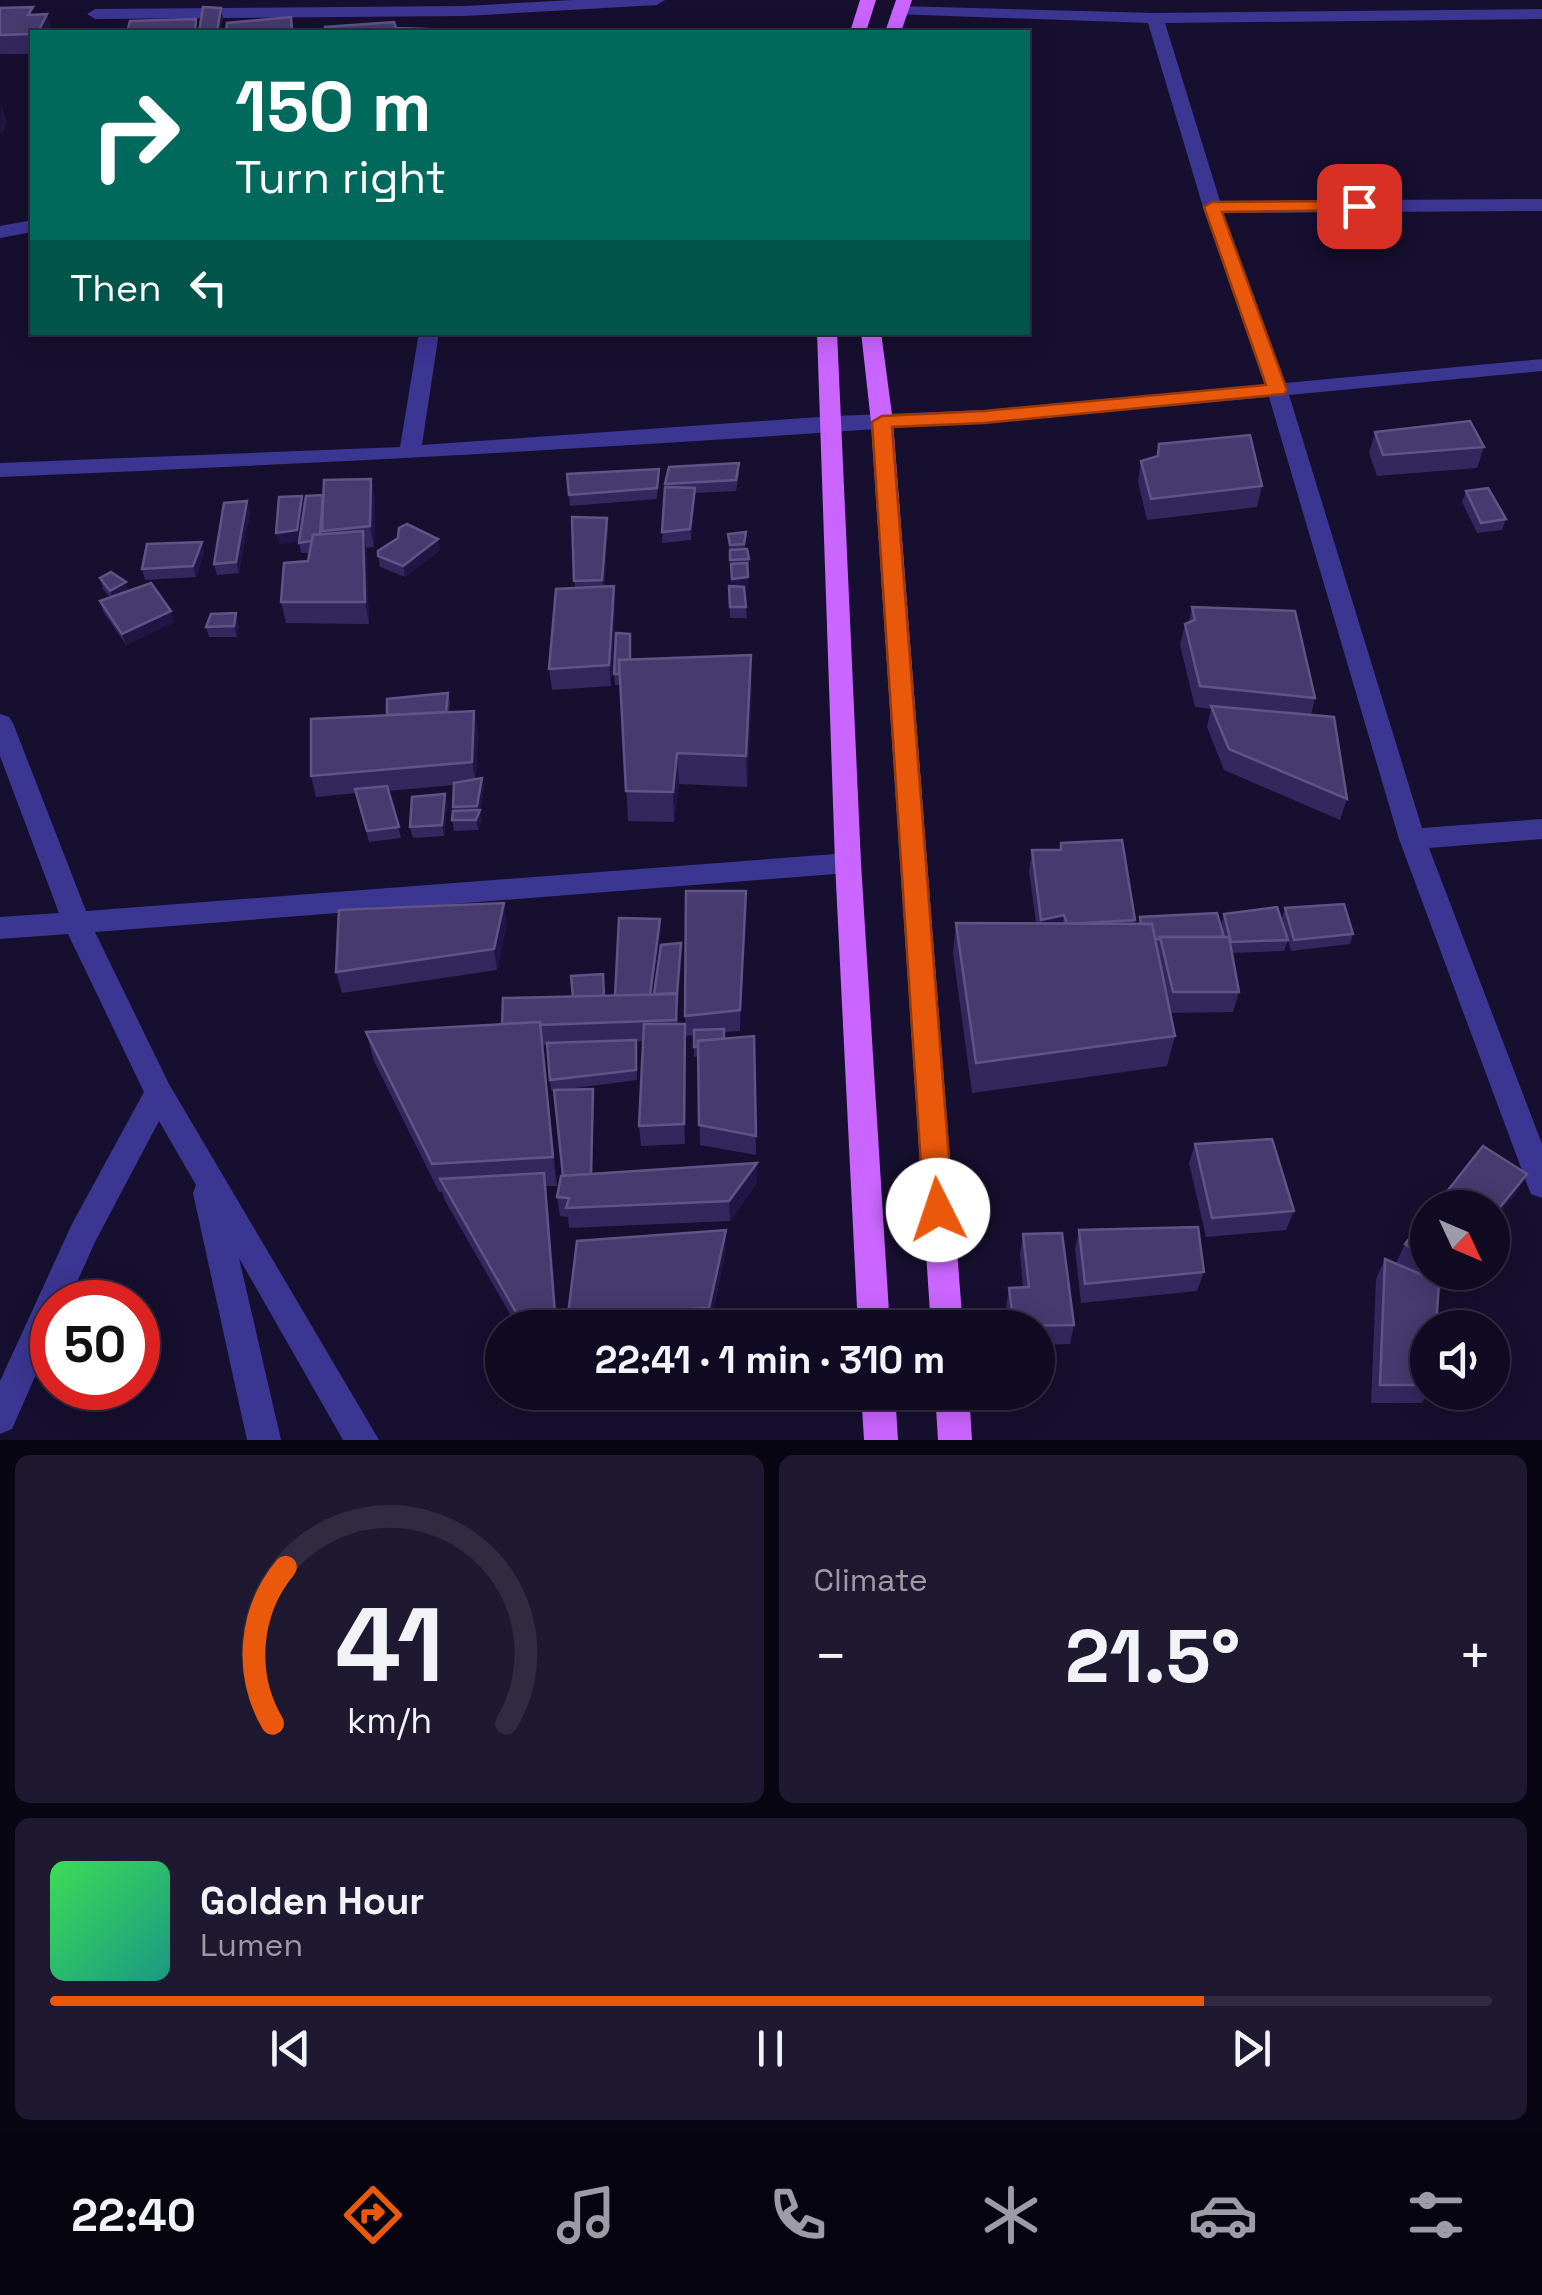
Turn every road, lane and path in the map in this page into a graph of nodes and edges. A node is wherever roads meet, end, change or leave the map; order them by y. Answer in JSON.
{"nodes":[{"id":1,"x":657,"y":0,"type":"edge"},
{"id":2,"x":868,"y":0,"type":"edge"},
{"id":3,"x":901,"y":6,"type":"edge"},
{"id":4,"x":98,"y":7,"type":"edge"},
{"id":5,"x":1421,"y":7,"type":"edge"},
{"id":6,"x":465,"y":11,"type":"junction"},
{"id":7,"x":1542,"y":14,"type":"edge"},
{"id":8,"x":1156,"y":18,"type":"junction"},
{"id":9,"x":466,"y":30,"type":"edge"},
{"id":10,"x":859,"y":30,"type":"edge"},
{"id":11,"x":894,"y":30,"type":"edge"},
{"id":12,"x":1542,"y":205,"type":"edge"},
{"id":13,"x":1212,"y":207,"type":"junction"},
{"id":14,"x":30,"y":226,"type":"edge"},
{"id":15,"x":0,"y":232,"type":"edge"},
{"id":16,"x":430,"y":335,"type":"edge"},
{"id":17,"x":827,"y":335,"type":"edge"},
{"id":18,"x":871,"y":335,"type":"edge"},
{"id":19,"x":1542,"y":365,"type":"edge"},
{"id":20,"x":1277,"y":390,"type":"junction"},
{"id":21,"x":882,"y":422,"type":"junction"},
{"id":22,"x":833,"y":423,"type":"junction"},
{"id":23,"x":410,"y":453,"type":"junction"},
{"id":24,"x":0,"y":470,"type":"edge"},
{"id":25,"x":0,"y":722,"type":"edge"},
{"id":26,"x":1542,"y":829,"type":"edge"},
{"id":27,"x":1412,"y":839,"type":"junction"},
{"id":28,"x":848,"y":863,"type":"junction"},
{"id":29,"x":77,"y":924,"type":"junction"},
{"id":30,"x":0,"y":928,"type":"edge"},
{"id":31,"x":159,"y":1093,"type":"junction"},
{"id":32,"x":202,"y":1168,"type":"junction"},
{"id":33,"x":1542,"y":1184,"type":"edge"},
{"id":34,"x":873,"y":1310,"type":"edge"},
{"id":35,"x":946,"y":1310,"type":"edge"},
{"id":36,"x":879,"y":1410,"type":"edge"},
{"id":37,"x":953,"y":1410,"type":"edge"},
{"id":38,"x":0,"y":1418,"type":"edge"},
{"id":39,"x":264,"y":1440,"type":"edge"},
{"id":40,"x":362,"y":1440,"type":"edge"},
{"id":41,"x":881,"y":1440,"type":"edge"},
{"id":42,"x":955,"y":1440,"type":"edge"}],
"edges":[{"from":1,"to":6,"type":"street"},
{"from":2,"to":10,"type":"main road"},
{"from":3,"to":8,"type":"street"},
{"from":3,"to":11,"type":"main road"},
{"from":4,"to":6,"type":"street"},
{"from":5,"to":7,"type":"street"},
{"from":5,"to":8,"type":"street"},
{"from":6,"to":9,"type":"street"},
{"from":8,"to":13,"type":"street"},
{"from":12,"to":13,"type":"street"},
{"from":13,"to":20,"type":"street"},
{"from":14,"to":15,"type":"street"},
{"from":16,"to":23,"type":"street"},
{"from":17,"to":22,"type":"main road"},
{"from":18,"to":21,"type":"main road"},
{"from":19,"to":20,"type":"street"},
{"from":20,"to":21,"type":"street"},
{"from":20,"to":27,"type":"street"},
{"from":21,"to":22,"type":"street"},
{"from":21,"to":35,"type":"main road"},
{"from":22,"to":23,"type":"street"},
{"from":22,"to":28,"type":"main road"},
{"from":23,"to":24,"type":"street"},
{"from":25,"to":29,"type":"street"},
{"from":26,"to":27,"type":"street"},
{"from":27,"to":33,"type":"street"},
{"from":28,"to":29,"type":"street"},
{"from":28,"to":34,"type":"main road"},
{"from":29,"to":30,"type":"street"},
{"from":29,"to":31,"type":"street"},
{"from":31,"to":32,"type":"street"},
{"from":31,"to":38,"type":"street"},
{"from":32,"to":39,"type":"street"},
{"from":32,"to":40,"type":"street"},
{"from":36,"to":41,"type":"main road"},
{"from":37,"to":42,"type":"main road"}]}
